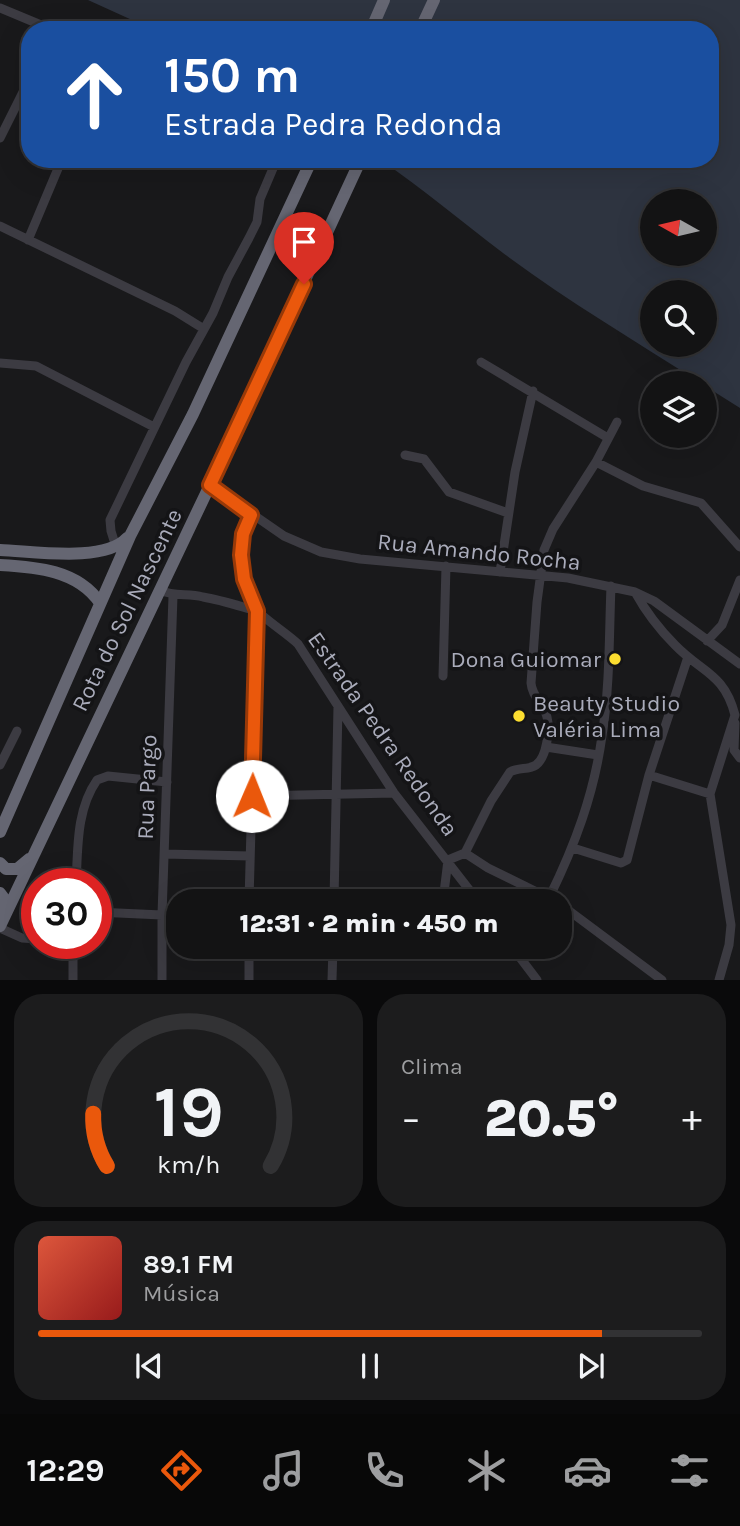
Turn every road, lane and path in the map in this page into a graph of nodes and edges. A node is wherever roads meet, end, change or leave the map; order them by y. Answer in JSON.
{"nodes":[{"id":1,"x":384,"y":0,"type":"edge"},
{"id":2,"x":434,"y":0,"type":"edge"},
{"id":3,"x":0,"y":8,"type":"edge"},
{"id":4,"x":30,"y":21,"type":"edge"},
{"id":5,"x":375,"y":21,"type":"edge"},
{"id":6,"x":424,"y":21,"type":"edge"},
{"id":7,"x":21,"y":96,"type":"edge"},
{"id":8,"x":0,"y":138,"type":"edge"},
{"id":9,"x":58,"y":168,"type":"edge"},
{"id":10,"x":273,"y":168,"type":"edge"},
{"id":11,"x":307,"y":168,"type":"edge"},
{"id":12,"x":357,"y":168,"type":"edge"},
{"id":13,"x":0,"y":226,"type":"edge"},
{"id":14,"x":28,"y":240,"type":"junction"},
{"id":15,"x":204,"y":329,"type":"junction"},
{"id":16,"x":481,"y":362,"type":"dead end"},
{"id":17,"x":0,"y":363,"type":"edge"},
{"id":18,"x":533,"y":391,"type":"junction"},
{"id":19,"x":617,"y":422,"type":"dead end"},
{"id":20,"x":155,"y":427,"type":"junction"},
{"id":21,"x":608,"y":438,"type":"junction"},
{"id":22,"x":405,"y":455,"type":"dead end"},
{"id":23,"x":596,"y":462,"type":"junction"},
{"id":24,"x":210,"y":485,"type":"junction"},
{"id":25,"x":509,"y":513,"type":"junction"},
{"id":26,"x":251,"y":515,"type":"junction"},
{"id":27,"x":130,"y":536,"type":"junction"},
{"id":28,"x":116,"y":547,"type":"junction"},
{"id":29,"x":740,"y":547,"type":"edge"},
{"id":30,"x":0,"y":550,"type":"edge"},
{"id":31,"x":0,"y":565,"type":"edge"},
{"id":32,"x":446,"y":566,"type":"junction"},
{"id":33,"x":500,"y":572,"type":"junction"},
{"id":34,"x":541,"y":575,"type":"junction"},
{"id":35,"x":740,"y":580,"type":"edge"},
{"id":36,"x":611,"y":586,"type":"junction"},
{"id":37,"x":160,"y":590,"type":"junction"},
{"id":38,"x":635,"y":592,"type":"junction"},
{"id":39,"x":173,"y":596,"type":"junction"},
{"id":40,"x":100,"y":604,"type":"junction"},
{"id":41,"x":257,"y":611,"type":"junction"},
{"id":42,"x":707,"y":641,"type":"junction"},
{"id":43,"x":688,"y":657,"type":"junction"},
{"id":44,"x":740,"y":664,"type":"edge"},
{"id":45,"x":443,"y":676,"type":"dead end"},
{"id":46,"x":338,"y":704,"type":"junction"},
{"id":47,"x":735,"y":715,"type":"junction"},
{"id":48,"x":17,"y":732,"type":"dead end"},
{"id":49,"x":545,"y":747,"type":"junction"},
{"id":50,"x":598,"y":755,"type":"junction"},
{"id":51,"x":740,"y":758,"type":"edge"},
{"id":52,"x":0,"y":765,"type":"edge"},
{"id":53,"x":649,"y":775,"type":"junction"},
{"id":54,"x":167,"y":782,"type":"junction"},
{"id":55,"x":394,"y":793,"type":"junction"},
{"id":56,"x":338,"y":794,"type":"junction"},
{"id":57,"x":710,"y":794,"type":"junction"},
{"id":58,"x":252,"y":796,"type":"junction"},
{"id":59,"x":0,"y":832,"type":"edge"},
{"id":60,"x":573,"y":848,"type":"junction"},
{"id":61,"x":465,"y":853,"type":"junction"},
{"id":62,"x":164,"y":855,"type":"junction"},
{"id":63,"x":33,"y":856,"type":"junction"},
{"id":64,"x":250,"y":856,"type":"junction"},
{"id":65,"x":448,"y":860,"type":"junction"},
{"id":66,"x":0,"y":863,"type":"edge"},
{"id":67,"x":77,"y":868,"type":"edge"},
{"id":68,"x":249,"y":889,"type":"edge"},
{"id":69,"x":334,"y":889,"type":"edge"},
{"id":70,"x":444,"y":889,"type":"edge"},
{"id":71,"x":469,"y":889,"type":"edge"},
{"id":72,"x":532,"y":889,"type":"edge"},
{"id":73,"x":556,"y":889,"type":"edge"},
{"id":74,"x":0,"y":892,"type":"edge"},
{"id":75,"x":112,"y":913,"type":"edge"},
{"id":76,"x":572,"y":913,"type":"edge"},
{"id":77,"x":162,"y":915,"type":"junction"},
{"id":78,"x":2,"y":923,"type":"edge"},
{"id":79,"x":21,"y":937,"type":"edge"},
{"id":80,"x":73,"y":959,"type":"edge"},
{"id":81,"x":248,"y":959,"type":"edge"},
{"id":82,"x":333,"y":959,"type":"edge"},
{"id":83,"x":521,"y":959,"type":"edge"},
{"id":84,"x":73,"y":980,"type":"edge"},
{"id":85,"x":162,"y":980,"type":"edge"},
{"id":86,"x":248,"y":980,"type":"edge"},
{"id":87,"x":332,"y":980,"type":"edge"},
{"id":88,"x":537,"y":980,"type":"edge"},
{"id":89,"x":662,"y":980,"type":"edge"},
{"id":90,"x":719,"y":980,"type":"edge"}],
"edges":[{"from":1,"to":5,"type":"highway"},
{"from":2,"to":6,"type":"highway"},
{"from":3,"to":4,"type":"street"},
{"from":7,"to":8,"type":"street"},
{"from":9,"to":14,"type":"street"},
{"from":10,"to":15,"type":"street"},
{"from":11,"to":27,"type":"highway","name":"Rota do Sol Nascente"},
{"from":12,"to":24,"type":"highway","name":"Rota do Sol Nascente"},
{"from":13,"to":14,"type":"street"},
{"from":14,"to":15,"type":"street"},
{"from":15,"to":20,"type":"street"},
{"from":16,"to":18,"type":"street"},
{"from":17,"to":20,"type":"street"},
{"from":18,"to":21,"type":"street"},
{"from":18,"to":25,"type":"street"},
{"from":19,"to":21,"type":"street"},
{"from":20,"to":28,"type":"street"},
{"from":21,"to":23,"type":"street"},
{"from":22,"to":25,"type":"street"},
{"from":23,"to":29,"type":"street"},
{"from":23,"to":34,"type":"street"},
{"from":24,"to":26,"type":"street","name":"Rua Amando Rocha"},
{"from":24,"to":37,"type":"highway","name":"Rota do Sol Nascente"},
{"from":25,"to":33,"type":"street"},
{"from":26,"to":32,"type":"street","name":"Rua Amando Rocha"},
{"from":26,"to":41,"type":"street"},
{"from":27,"to":28,"type":"highway"},
{"from":27,"to":40,"type":"highway","name":"Rota do Sol Nascente"},
{"from":28,"to":30,"type":"highway"},
{"from":31,"to":40,"type":"highway"},
{"from":32,"to":33,"type":"street","name":"Rua Amando Rocha"},
{"from":32,"to":45,"type":"street"},
{"from":33,"to":34,"type":"street","name":"Rua Amando Rocha"},
{"from":34,"to":36,"type":"street","name":"Rua Amando Rocha"},
{"from":34,"to":49,"type":"street"},
{"from":35,"to":42,"type":"street"},
{"from":36,"to":38,"type":"street","name":"Rua Amando Rocha"},
{"from":36,"to":50,"type":"street"},
{"from":37,"to":39,"type":"street"},
{"from":37,"to":63,"type":"highway","name":"Rota do Sol Nascente"},
{"from":38,"to":42,"type":"street","name":"Rua Amando Rocha"},
{"from":38,"to":43,"type":"street"},
{"from":39,"to":41,"type":"street"},
{"from":39,"to":54,"type":"street","name":"Rua Pargo"},
{"from":40,"to":59,"type":"highway","name":"Rota do Sol Nascente"},
{"from":41,"to":46,"type":"street","name":"Estrada Pedra Redonda"},
{"from":41,"to":58,"type":"street"},
{"from":42,"to":44,"type":"street","name":"Rua Amando Rocha"},
{"from":43,"to":47,"type":"street"},
{"from":43,"to":53,"type":"street"},
{"from":46,"to":55,"type":"street","name":"Estrada Pedra Redonda"},
{"from":46,"to":56,"type":"street"},
{"from":47,"to":51,"type":"street"},
{"from":47,"to":57,"type":"street"},
{"from":48,"to":52,"type":"street"},
{"from":49,"to":50,"type":"street"},
{"from":49,"to":61,"type":"street"},
{"from":50,"to":60,"type":"street"},
{"from":53,"to":57,"type":"street"},
{"from":53,"to":60,"type":"street"},
{"from":54,"to":62,"type":"street","name":"Rua Pargo"},
{"from":54,"to":67,"type":"street"},
{"from":55,"to":56,"type":"street"},
{"from":55,"to":65,"type":"street","name":"Estrada Pedra Redonda"},
{"from":56,"to":58,"type":"street"},
{"from":56,"to":69,"type":"street"},
{"from":57,"to":90,"type":"street"},
{"from":58,"to":64,"type":"street"},
{"from":60,"to":73,"type":"street"},
{"from":61,"to":65,"type":"street"},
{"from":61,"to":72,"type":"street"},
{"from":62,"to":64,"type":"street"},
{"from":62,"to":77,"type":"street","name":"Rua Pargo"},
{"from":63,"to":66,"type":"highway"},
{"from":63,"to":78,"type":"highway","name":"Rota do Sol Nascente"},
{"from":64,"to":68,"type":"street"},
{"from":65,"to":70,"type":"street"},
{"from":65,"to":71,"type":"street","name":"Estrada Pedra Redonda"},
{"from":74,"to":78,"type":"highway"},
{"from":75,"to":77,"type":"street"},
{"from":76,"to":89,"type":"street"},
{"from":77,"to":85,"type":"street","name":"Rua Pargo"},
{"from":78,"to":79,"type":"street"},
{"from":80,"to":84,"type":"street"},
{"from":81,"to":86,"type":"street"},
{"from":82,"to":87,"type":"street"},
{"from":83,"to":88,"type":"street"}]}
